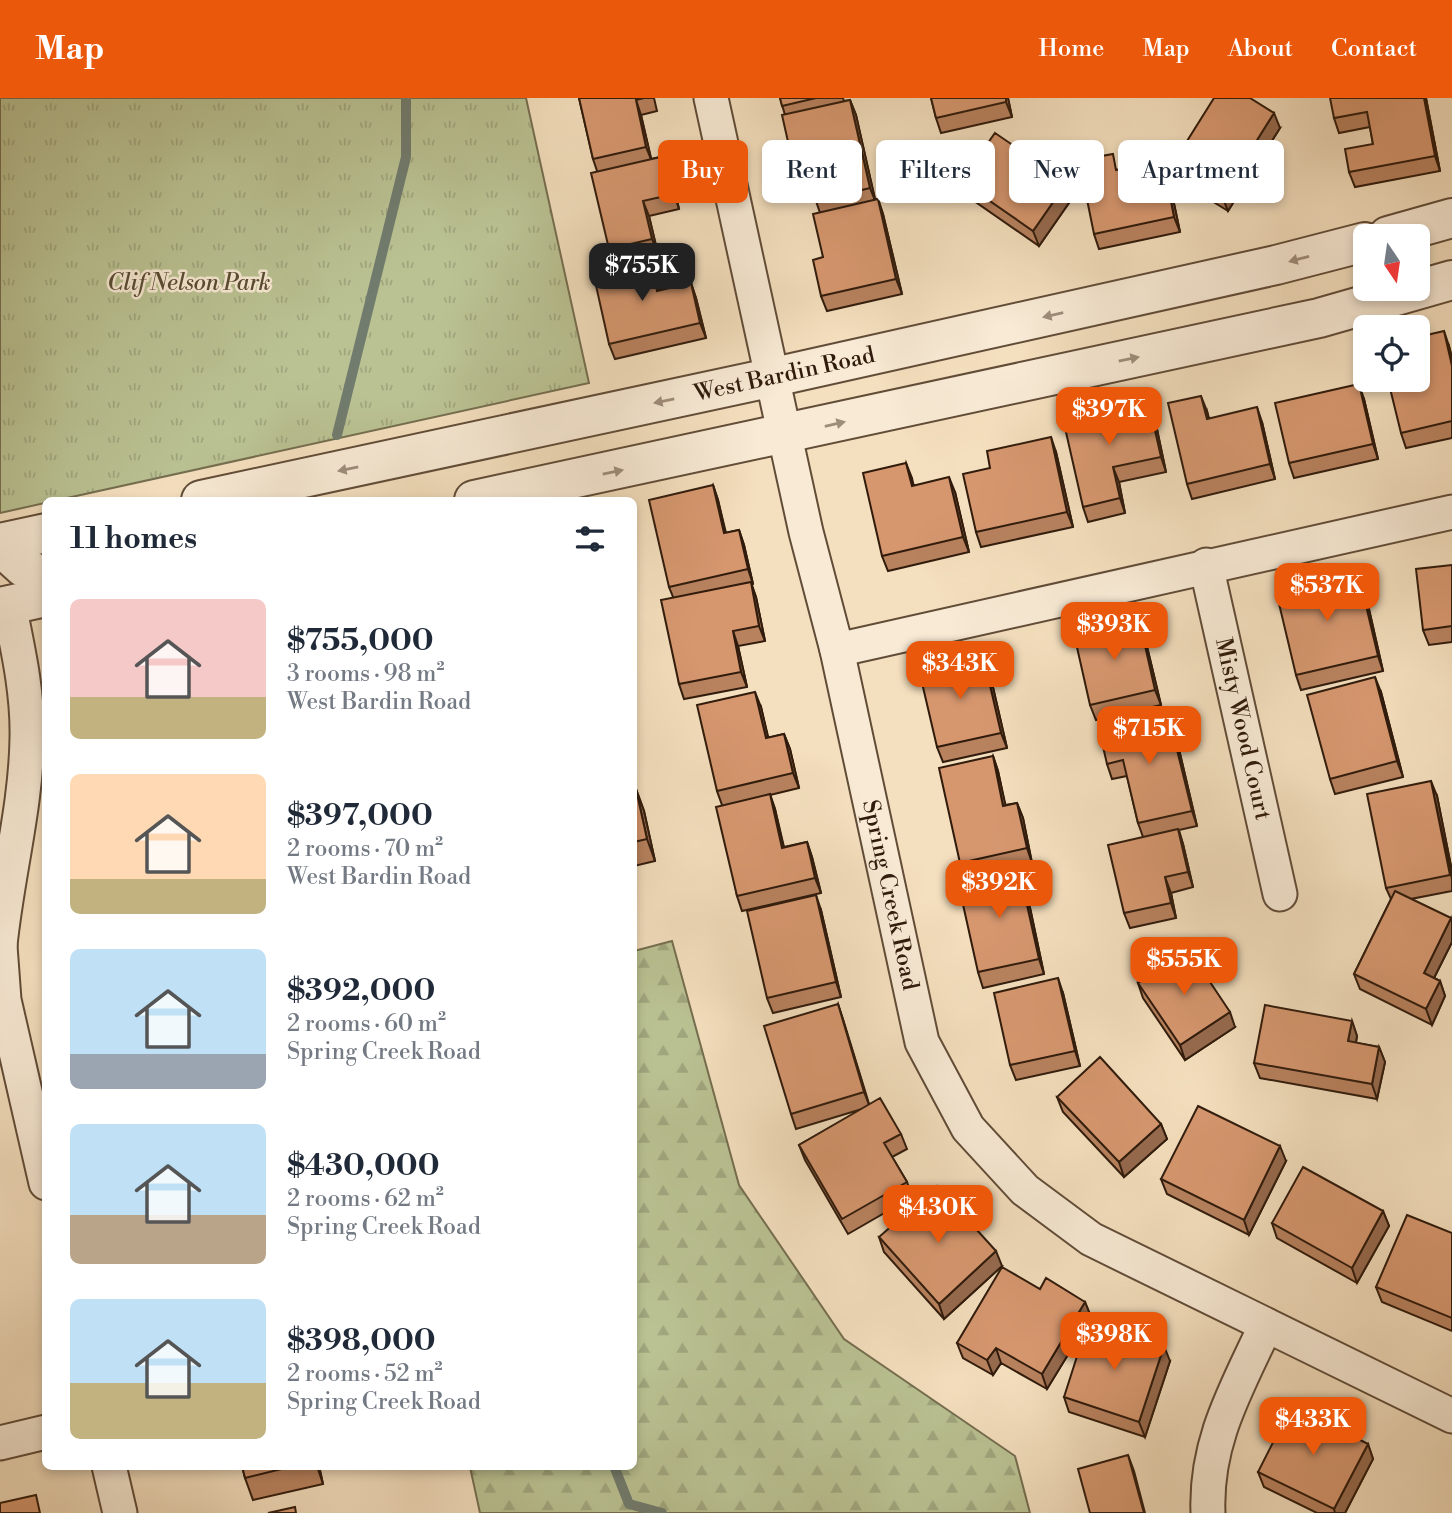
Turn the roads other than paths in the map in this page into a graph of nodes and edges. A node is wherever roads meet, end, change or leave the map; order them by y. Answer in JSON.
{"nodes":[{"id":1,"x":711,"y":98,"type":"edge"},
{"id":2,"x":1452,"y":218,"type":"edge"},
{"id":3,"x":1430,"y":224,"type":"edge"},
{"id":4,"x":1353,"y":245,"type":"edge"},
{"id":5,"x":1452,"y":280,"type":"edge"},
{"id":6,"x":774,"y":377,"type":"junction"},
{"id":7,"x":787,"y":435,"type":"junction"},
{"id":8,"x":216,"y":497,"type":"edge"},
{"id":9,"x":488,"y":497,"type":"edge"},
{"id":10,"x":1452,"y":512,"type":"edge"},
{"id":11,"x":42,"y":534,"type":"edge"},
{"id":12,"x":0,"y":545,"type":"edge"},
{"id":13,"x":1206,"y":565,"type":"junction"},
{"id":14,"x":42,"y":576,"type":"edge"},
{"id":15,"x":42,"y":598,"type":"edge"},
{"id":16,"x":4,"y":606,"type":"edge"},
{"id":17,"x":837,"y":650,"type":"junction"},
{"id":18,"x":1280,"y":894,"type":"dead end"},
{"id":19,"x":0,"y":946,"type":"edge"},
{"id":20,"x":42,"y":1166,"type":"edge"},
{"id":21,"x":1266,"y":1325,"type":"junction"},
{"id":22,"x":1452,"y":1416,"type":"edge"},
{"id":23,"x":42,"y":1433,"type":"edge"},
{"id":24,"x":0,"y":1443,"type":"edge"},
{"id":25,"x":110,"y":1470,"type":"edge"},
{"id":26,"x":120,"y":1513,"type":"edge"},
{"id":27,"x":1208,"y":1513,"type":"edge"}],
"edges":[{"from":1,"to":6,"type":"street","name":"Spring Creek Road"},
{"from":2,"to":3,"type":"street"},
{"from":4,"to":6,"type":"street","name":"West Bardin Road","one_way":true},
{"from":7,"to":5,"type":"street","one_way":true},
{"from":6,"to":7,"type":"street","name":"Spring Creek Road"},
{"from":6,"to":8,"type":"street","name":"West Bardin Road","one_way":true},
{"from":9,"to":7,"type":"street","one_way":true},
{"from":7,"to":17,"type":"street","name":"Spring Creek Road"},
{"from":10,"to":13,"type":"street"},
{"from":11,"to":12,"type":"street"},
{"from":12,"to":14,"type":"street"},
{"from":13,"to":17,"type":"street"},
{"from":13,"to":18,"type":"street","name":"Misty Wood Court"},
{"from":15,"to":16,"type":"street"},
{"from":16,"to":19,"type":"street"},
{"from":17,"to":21,"type":"street","name":"Spring Creek Road"},
{"from":19,"to":20,"type":"street"},
{"from":21,"to":22,"type":"street","name":"Spring Creek Road"},
{"from":21,"to":27,"type":"street"},
{"from":23,"to":24,"type":"street"},
{"from":25,"to":26,"type":"street"}]}
